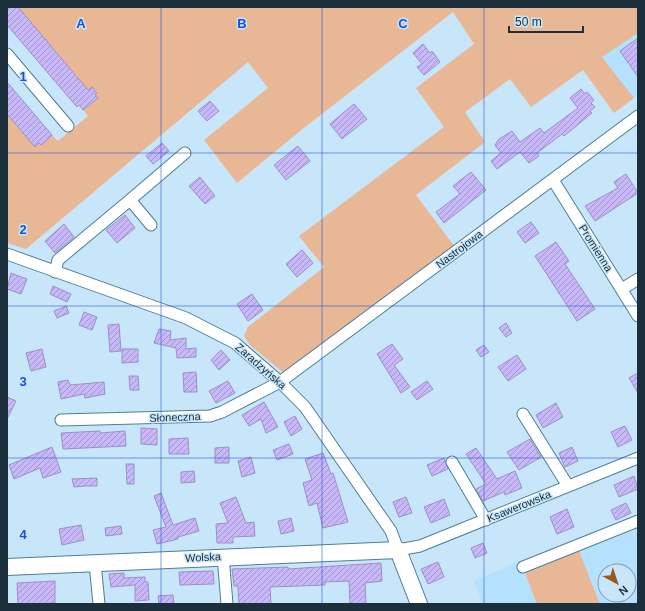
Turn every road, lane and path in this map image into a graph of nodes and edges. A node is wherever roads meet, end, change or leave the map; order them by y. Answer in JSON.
{"nodes":[{"id":1,"x":7,"y":54,"type":"edge"},
{"id":2,"x":638,"y":116,"type":"edge"},
{"id":3,"x":68,"y":126,"type":"dead end"},
{"id":4,"x":186,"y":153,"type":"dead end"},
{"id":5,"x":552,"y":180,"type":"junction"},
{"id":6,"x":130,"y":200,"type":"junction"},
{"id":7,"x":151,"y":225,"type":"dead end"},
{"id":8,"x":7,"y":254,"type":"edge"},
{"id":9,"x":55,"y":272,"type":"junction"},
{"id":10,"x":638,"y":279,"type":"edge"},
{"id":11,"x":622,"y":289,"type":"junction"},
{"id":12,"x":638,"y":316,"type":"edge"},
{"id":13,"x":280,"y":382,"type":"junction"},
{"id":14,"x":523,"y":414,"type":"dead end"},
{"id":15,"x":61,"y":420,"type":"dead end"},
{"id":16,"x":638,"y":458,"type":"edge"},
{"id":17,"x":452,"y":462,"type":"dead end"},
{"id":18,"x":568,"y":486,"type":"junction"},
{"id":19,"x":486,"y":520,"type":"junction"},
{"id":20,"x":638,"y":521,"type":"edge"},
{"id":21,"x":398,"y":550,"type":"junction"},
{"id":22,"x":223,"y":556,"type":"junction"},
{"id":23,"x":95,"y":563,"type":"junction"},
{"id":24,"x":7,"y":567,"type":"edge"},
{"id":25,"x":523,"y":568,"type":"dead end"},
{"id":26,"x":99,"y":604,"type":"edge"},
{"id":27,"x":226,"y":604,"type":"edge"},
{"id":28,"x":419,"y":604,"type":"edge"}],
"edges":[{"from":1,"to":3,"type":"street"},
{"from":2,"to":5,"type":"street","name":"Nastrojowa"},
{"from":4,"to":6,"type":"street"},
{"from":5,"to":11,"type":"street","name":"Promienna"},
{"from":5,"to":13,"type":"street","name":"Nastrojowa"},
{"from":6,"to":7,"type":"street"},
{"from":6,"to":9,"type":"street"},
{"from":8,"to":9,"type":"street","name":"Zaradzyńska"},
{"from":9,"to":13,"type":"street","name":"Zaradzyńska"},
{"from":10,"to":11,"type":"street"},
{"from":11,"to":12,"type":"street","name":"Promienna"},
{"from":13,"to":15,"type":"street","name":"Słoneczna"},
{"from":13,"to":21,"type":"street","name":"Zaradzyńska"},
{"from":14,"to":18,"type":"street"},
{"from":16,"to":18,"type":"street","name":"Ksawerowska"},
{"from":17,"to":19,"type":"street"},
{"from":18,"to":19,"type":"street","name":"Ksawerowska"},
{"from":19,"to":21,"type":"street","name":"Ksawerowska"},
{"from":20,"to":25,"type":"street"},
{"from":21,"to":22,"type":"street","name":"Wolska"},
{"from":21,"to":28,"type":"street"},
{"from":22,"to":23,"type":"street","name":"Wolska"},
{"from":22,"to":27,"type":"street"},
{"from":23,"to":24,"type":"street","name":"Wolska"},
{"from":23,"to":26,"type":"street"}]}
